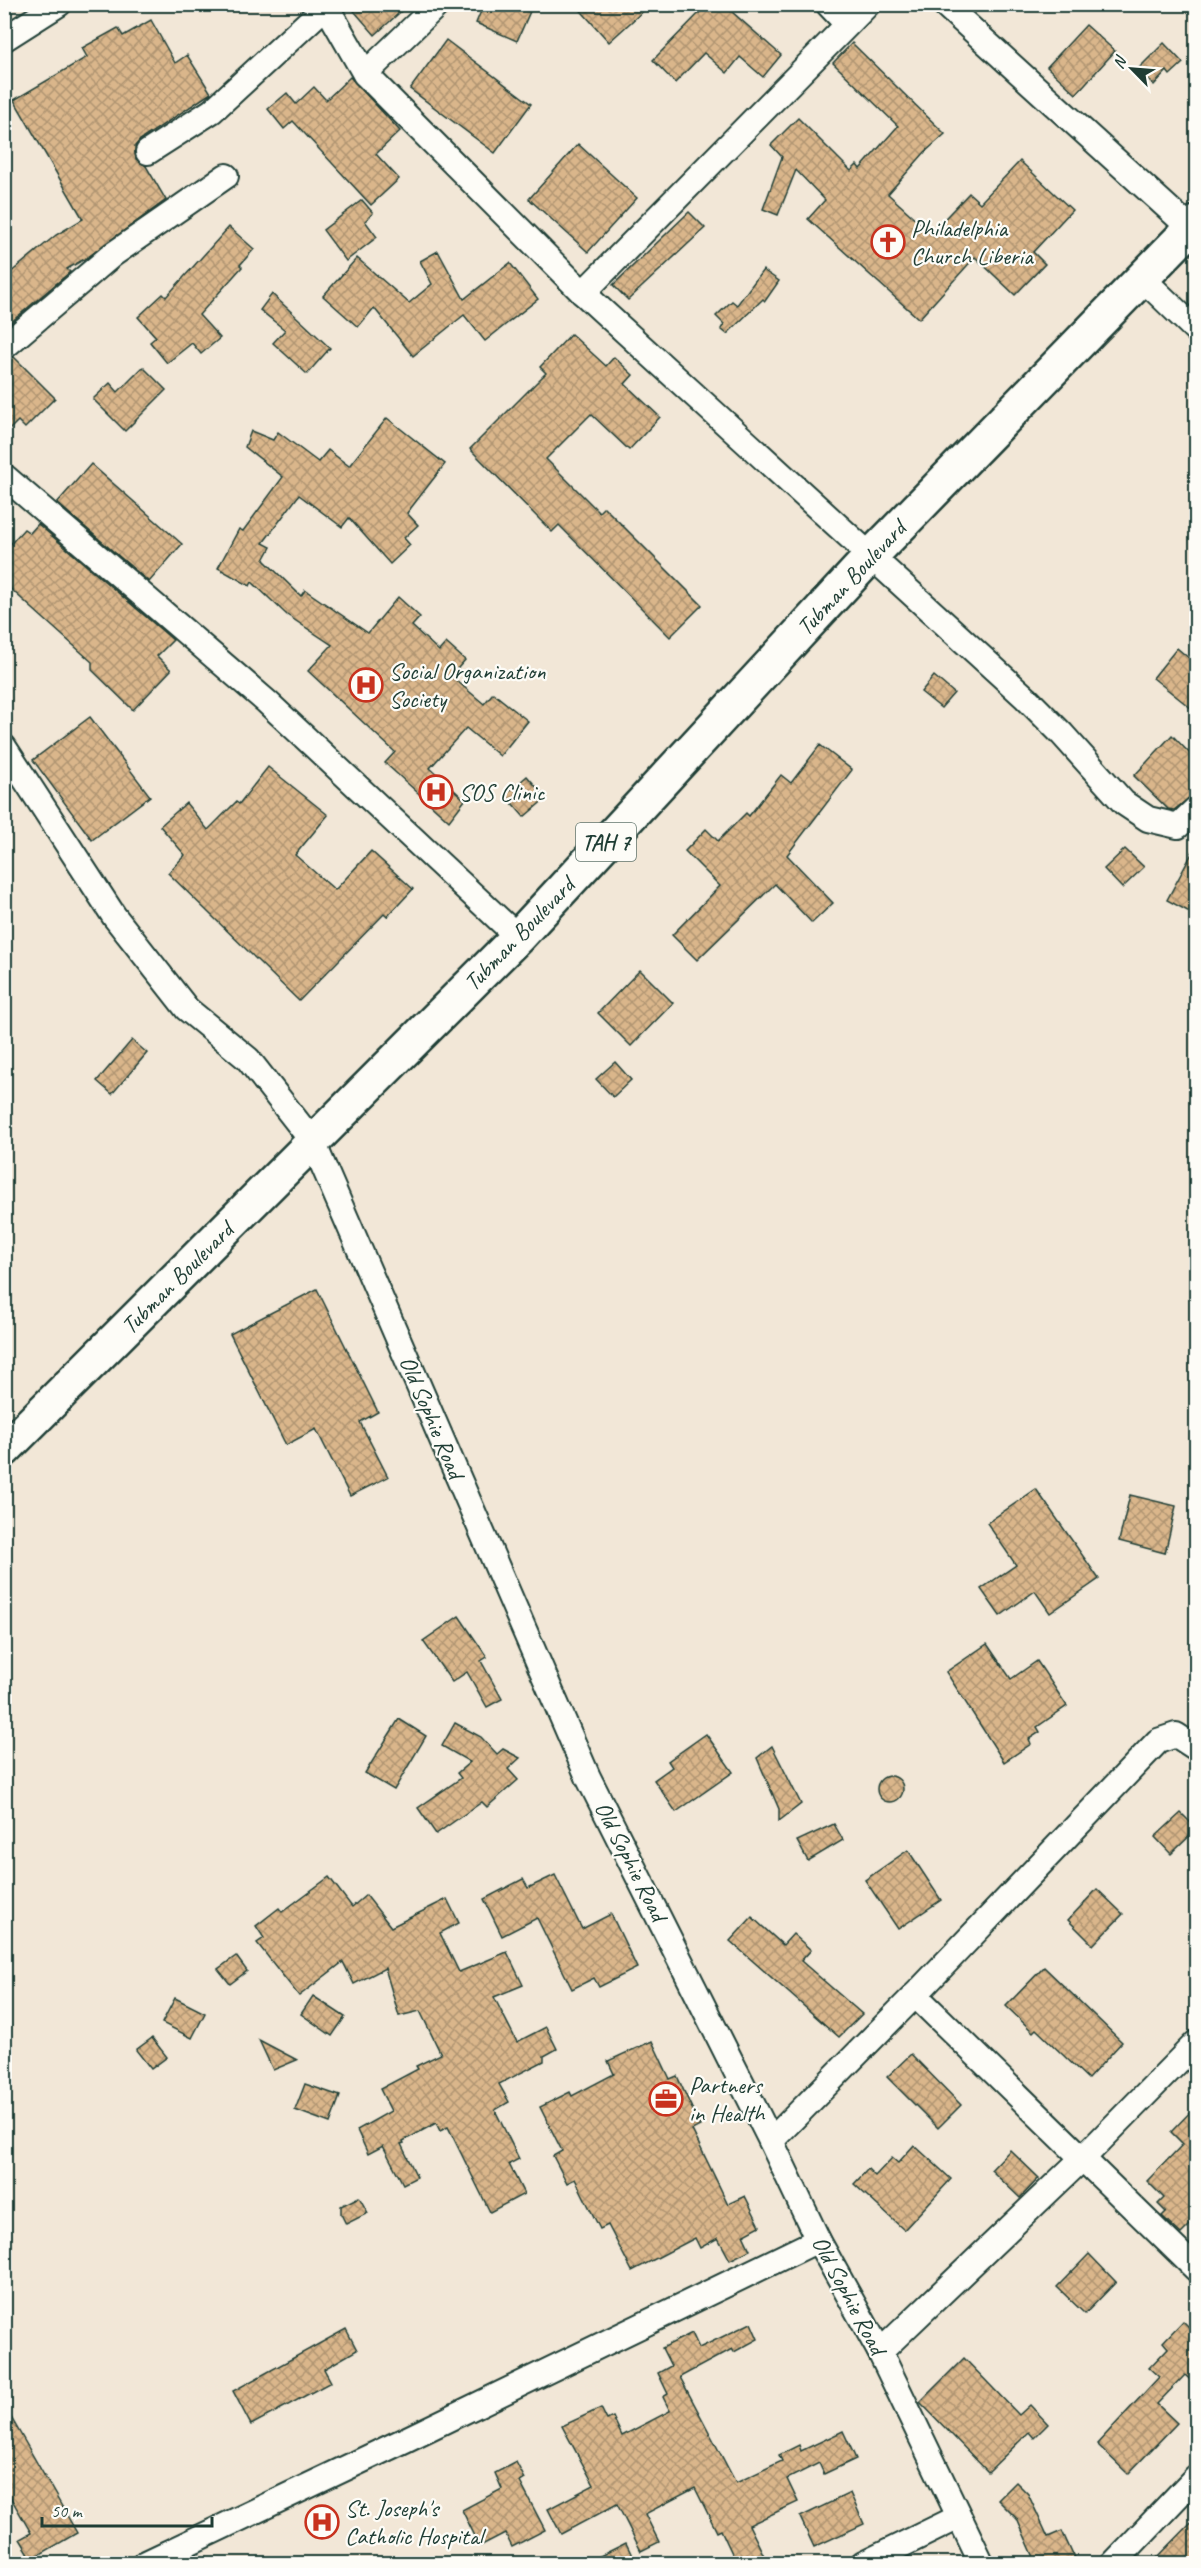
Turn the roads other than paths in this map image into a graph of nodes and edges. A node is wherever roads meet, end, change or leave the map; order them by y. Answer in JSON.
{"nodes":[{"id":1,"x":58,"y":4,"type":"edge"},
{"id":2,"x":438,"y":4,"type":"edge"},
{"id":3,"x":828,"y":4,"type":"edge"},
{"id":4,"x":868,"y":4,"type":"edge"},
{"id":5,"x":944,"y":4,"type":"edge"},
{"id":6,"x":326,"y":5,"type":"edge"},
{"id":7,"x":847,"y":24,"type":"junction"},
{"id":8,"x":4,"y":39,"type":"edge"},
{"id":9,"x":365,"y":74,"type":"junction"},
{"id":10,"x":148,"y":152,"type":"dead end"},
{"id":11,"x":226,"y":176,"type":"dead end"},
{"id":12,"x":1194,"y":226,"type":"edge"},
{"id":13,"x":1142,"y":278,"type":"junction"},
{"id":14,"x":583,"y":293,"type":"junction"},
{"id":15,"x":1197,"y":330,"type":"edge"},
{"id":16,"x":4,"y":347,"type":"edge"},
{"id":17,"x":4,"y":476,"type":"edge"},
{"id":18,"x":870,"y":557,"type":"junction"},
{"id":19,"x":4,"y":747,"type":"edge"},
{"id":20,"x":1197,"y":809,"type":"edge"},
{"id":21,"x":518,"y":937,"type":"junction"},
{"id":22,"x":313,"y":1142,"type":"junction"},
{"id":23,"x":4,"y":1450,"type":"edge"},
{"id":24,"x":1197,"y":1748,"type":"edge"},
{"id":25,"x":915,"y":1995,"type":"junction"},
{"id":26,"x":1197,"y":2043,"type":"edge"},
{"id":27,"x":771,"y":2140,"type":"junction"},
{"id":28,"x":1083,"y":2158,"type":"junction"},
{"id":29,"x":818,"y":2240,"type":"junction"},
{"id":30,"x":1197,"y":2269,"type":"edge"},
{"id":31,"x":880,"y":2352,"type":"junction"},
{"id":32,"x":1197,"y":2477,"type":"edge"},
{"id":33,"x":959,"y":2517,"type":"junction"},
{"id":34,"x":144,"y":2564,"type":"edge"},
{"id":35,"x":863,"y":2564,"type":"edge"},
{"id":36,"x":982,"y":2564,"type":"edge"},
{"id":37,"x":1113,"y":2564,"type":"edge"}],
"edges":[{"from":1,"to":8,"type":"street"},
{"from":2,"to":9,"type":"street"},
{"from":3,"to":7,"type":"street"},
{"from":4,"to":7,"type":"street"},
{"from":5,"to":12,"type":"street"},
{"from":6,"to":9,"type":"street"},
{"from":6,"to":10,"type":"street"},
{"from":7,"to":14,"type":"street"},
{"from":9,"to":14,"type":"street"},
{"from":11,"to":16,"type":"street"},
{"from":12,"to":13,"type":"highway","name":"Tubman Boulevard","number":"TAH 7"},
{"from":13,"to":15,"type":"street"},
{"from":13,"to":18,"type":"highway","name":"Tubman Boulevard","number":"TAH 7"},
{"from":14,"to":18,"type":"street"},
{"from":17,"to":21,"type":"street"},
{"from":18,"to":20,"type":"street"},
{"from":18,"to":21,"type":"highway","name":"Tubman Boulevard","number":"TAH 7"},
{"from":19,"to":22,"type":"street","name":"Old Sophie Road"},
{"from":21,"to":22,"type":"highway","name":"Tubman Boulevard","number":"TAH 7"},
{"from":22,"to":23,"type":"highway","name":"Tubman Boulevard","number":"TAH 7"},
{"from":22,"to":27,"type":"street","name":"Old Sophie Road"},
{"from":24,"to":25,"type":"street"},
{"from":25,"to":27,"type":"street"},
{"from":25,"to":28,"type":"street"},
{"from":26,"to":28,"type":"street"},
{"from":27,"to":29,"type":"street","name":"Old Sophie Road"},
{"from":28,"to":30,"type":"street"},
{"from":28,"to":31,"type":"street"},
{"from":29,"to":31,"type":"street","name":"Old Sophie Road"},
{"from":29,"to":34,"type":"street"},
{"from":31,"to":33,"type":"street","name":"Old Sophie Road"},
{"from":32,"to":37,"type":"street"},
{"from":33,"to":35,"type":"street"},
{"from":33,"to":36,"type":"street","name":"Old Sophie Road"}]}
